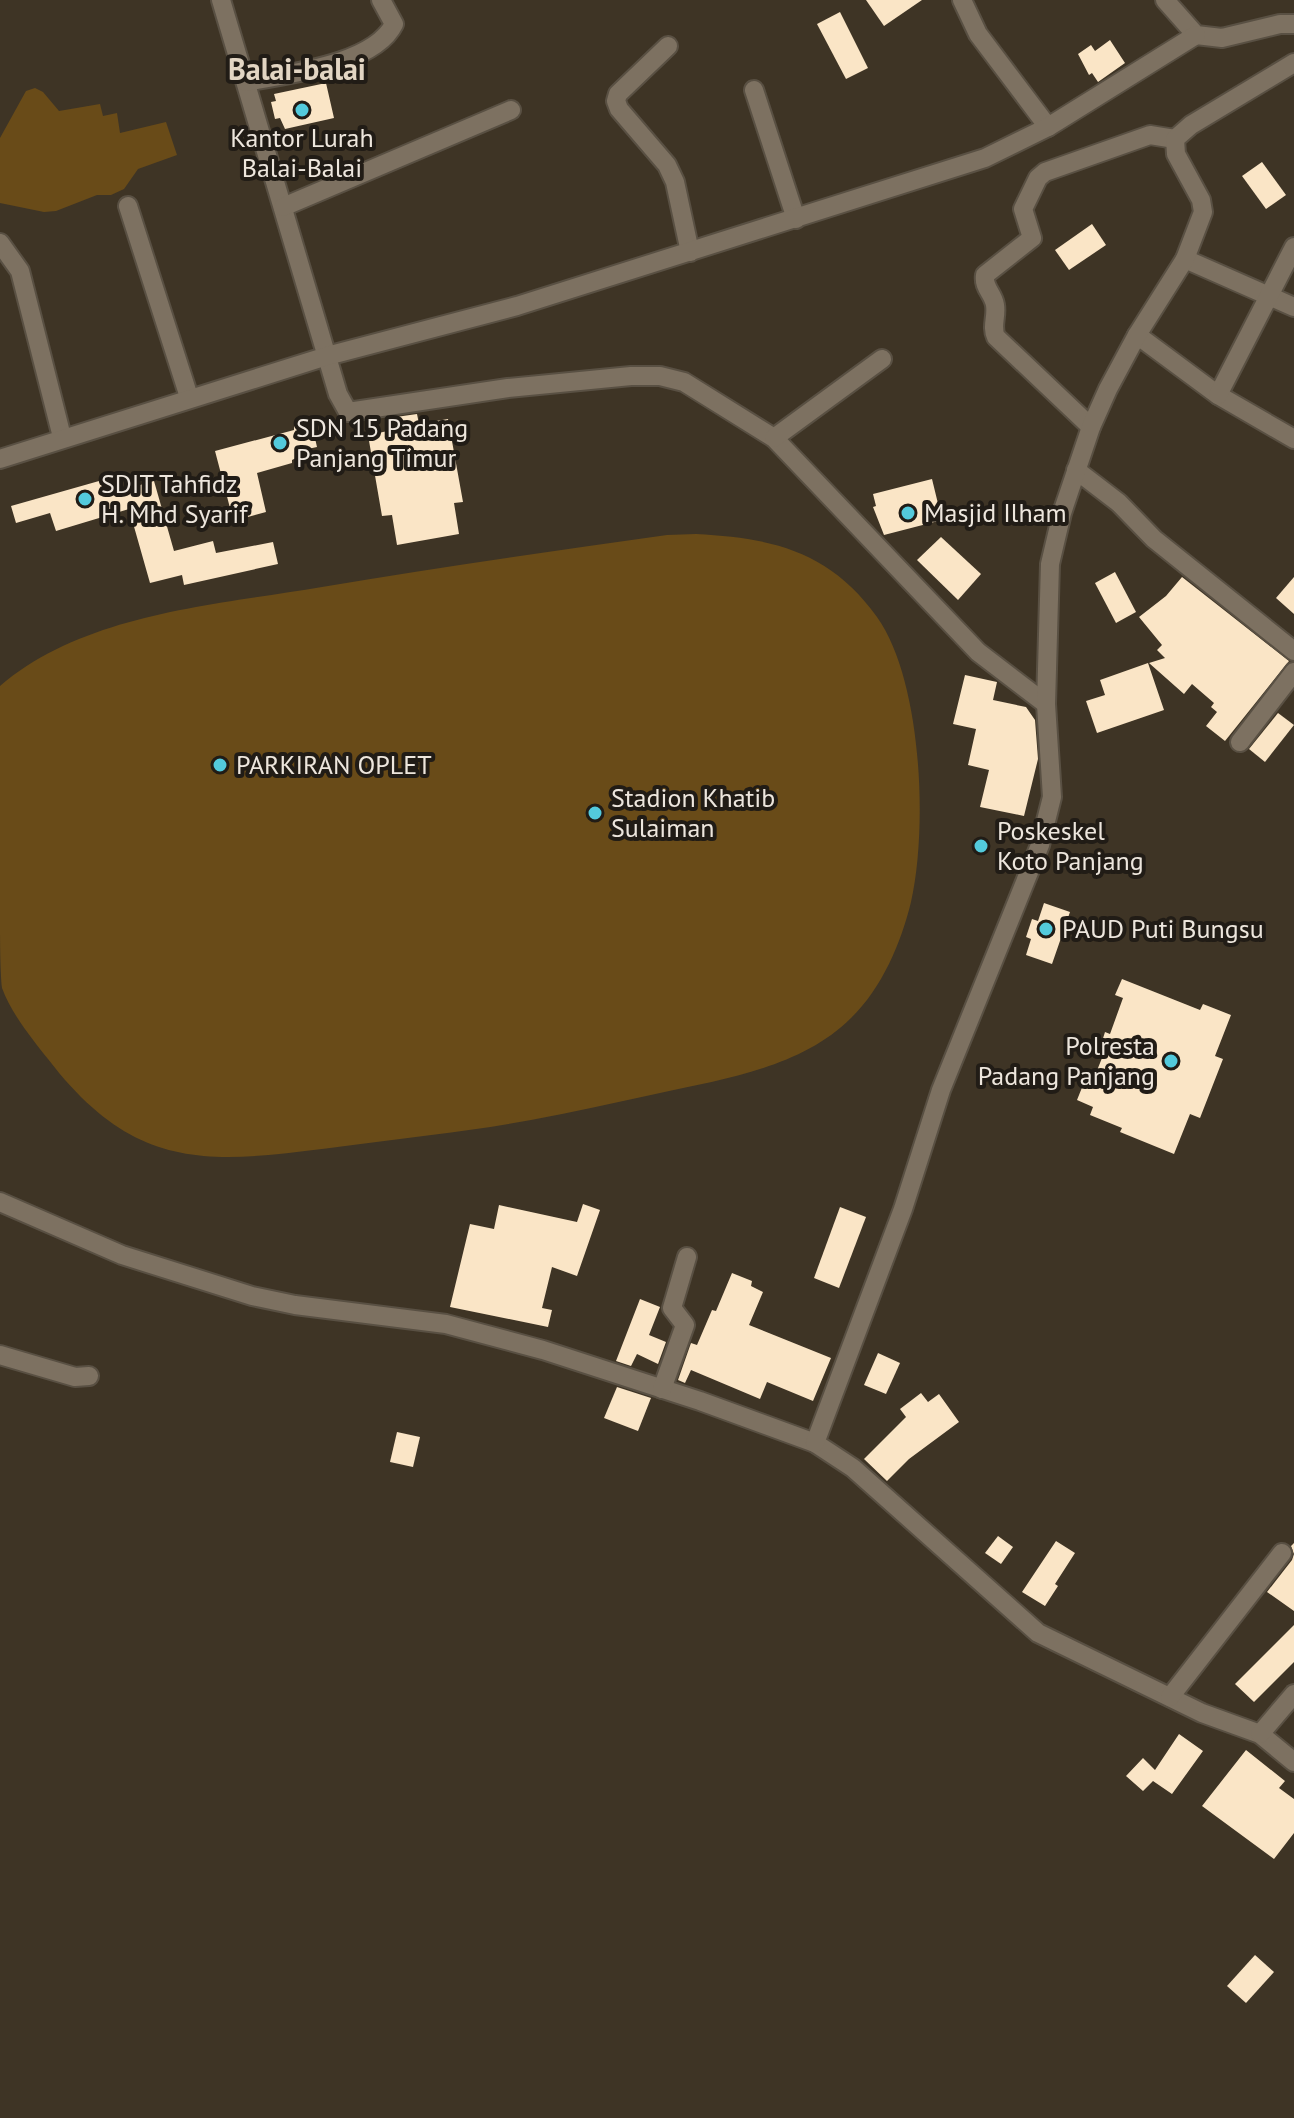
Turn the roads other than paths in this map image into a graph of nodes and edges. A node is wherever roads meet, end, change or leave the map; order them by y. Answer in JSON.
{"nodes":[{"id":1,"x":221,"y":0,"type":"edge"},
{"id":2,"x":381,"y":0,"type":"edge"},
{"id":3,"x":962,"y":0,"type":"edge"},
{"id":4,"x":1165,"y":0,"type":"edge"},
{"id":5,"x":1294,"y":24,"type":"edge"},
{"id":6,"x":1196,"y":35,"type":"junction"},
{"id":7,"x":668,"y":46,"type":"dead end"},
{"id":8,"x":1294,"y":63,"type":"edge"},
{"id":9,"x":246,"y":82,"type":"junction"},
{"id":10,"x":754,"y":90,"type":"dead end"},
{"id":11,"x":511,"y":110,"type":"dead end"},
{"id":12,"x":1048,"y":127,"type":"junction"},
{"id":13,"x":1175,"y":139,"type":"junction"},
{"id":14,"x":128,"y":206,"type":"dead end"},
{"id":15,"x":283,"y":207,"type":"junction"},
{"id":16,"x":796,"y":219,"type":"junction"},
{"id":17,"x":0,"y":243,"type":"edge"},
{"id":18,"x":1294,"y":247,"type":"edge"},
{"id":19,"x":690,"y":252,"type":"junction"},
{"id":20,"x":1185,"y":259,"type":"junction"},
{"id":21,"x":1268,"y":296,"type":"junction"},
{"id":22,"x":1294,"y":307,"type":"edge"},
{"id":23,"x":1137,"y":335,"type":"junction"},
{"id":24,"x":327,"y":356,"type":"junction"},
{"id":25,"x":882,"y":359,"type":"dead end"},
{"id":26,"x":1218,"y":395,"type":"junction"},
{"id":27,"x":189,"y":397,"type":"junction"},
{"id":28,"x":1091,"y":427,"type":"junction"},
{"id":29,"x":62,"y":437,"type":"junction"},
{"id":30,"x":774,"y":438,"type":"junction"},
{"id":31,"x":1294,"y":439,"type":"edge"},
{"id":32,"x":0,"y":459,"type":"edge"},
{"id":33,"x":1076,"y":470,"type":"junction"},
{"id":34,"x":1294,"y":651,"type":"edge"},
{"id":35,"x":1294,"y":672,"type":"edge"},
{"id":36,"x":1046,"y":704,"type":"junction"},
{"id":37,"x":1240,"y":742,"type":"dead end"},
{"id":38,"x":0,"y":1202,"type":"edge"},
{"id":39,"x":687,"y":1257,"type":"dead end"},
{"id":40,"x":0,"y":1355,"type":"edge"},
{"id":41,"x":89,"y":1376,"type":"dead end"},
{"id":42,"x":662,"y":1389,"type":"junction"},
{"id":43,"x":815,"y":1443,"type":"junction"},
{"id":44,"x":1282,"y":1553,"type":"dead end"},
{"id":45,"x":1294,"y":1694,"type":"edge"},
{"id":46,"x":1170,"y":1697,"type":"junction"},
{"id":47,"x":1260,"y":1734,"type":"junction"},
{"id":48,"x":1294,"y":1762,"type":"edge"}],
"edges":[{"from":1,"to":9,"type":"street"},
{"from":2,"to":9,"type":"street"},
{"from":3,"to":12,"type":"street"},
{"from":4,"to":6,"type":"street"},
{"from":5,"to":6,"type":"street"},
{"from":6,"to":12,"type":"street"},
{"from":7,"to":19,"type":"street"},
{"from":8,"to":13,"type":"street"},
{"from":9,"to":15,"type":"street"},
{"from":10,"to":16,"type":"street"},
{"from":11,"to":15,"type":"street"},
{"from":12,"to":16,"type":"street"},
{"from":13,"to":20,"type":"street"},
{"from":13,"to":28,"type":"street"},
{"from":14,"to":27,"type":"street"},
{"from":15,"to":24,"type":"street"},
{"from":16,"to":19,"type":"street"},
{"from":17,"to":29,"type":"street"},
{"from":18,"to":21,"type":"street"},
{"from":19,"to":24,"type":"street"},
{"from":20,"to":21,"type":"street"},
{"from":20,"to":23,"type":"street"},
{"from":21,"to":22,"type":"street"},
{"from":21,"to":26,"type":"street"},
{"from":23,"to":26,"type":"street"},
{"from":23,"to":28,"type":"street"},
{"from":24,"to":27,"type":"street"},
{"from":24,"to":30,"type":"street"},
{"from":25,"to":30,"type":"street"},
{"from":26,"to":31,"type":"street"},
{"from":27,"to":29,"type":"street"},
{"from":28,"to":33,"type":"street"},
{"from":29,"to":32,"type":"street"},
{"from":30,"to":36,"type":"street"},
{"from":33,"to":34,"type":"street"},
{"from":33,"to":36,"type":"street"},
{"from":35,"to":37,"type":"street"},
{"from":36,"to":43,"type":"street"},
{"from":38,"to":42,"type":"street"},
{"from":39,"to":42,"type":"street"},
{"from":40,"to":41,"type":"street"},
{"from":42,"to":43,"type":"street"},
{"from":43,"to":46,"type":"street"},
{"from":44,"to":46,"type":"street"},
{"from":45,"to":47,"type":"street"},
{"from":46,"to":47,"type":"street"},
{"from":47,"to":48,"type":"street"}]}
